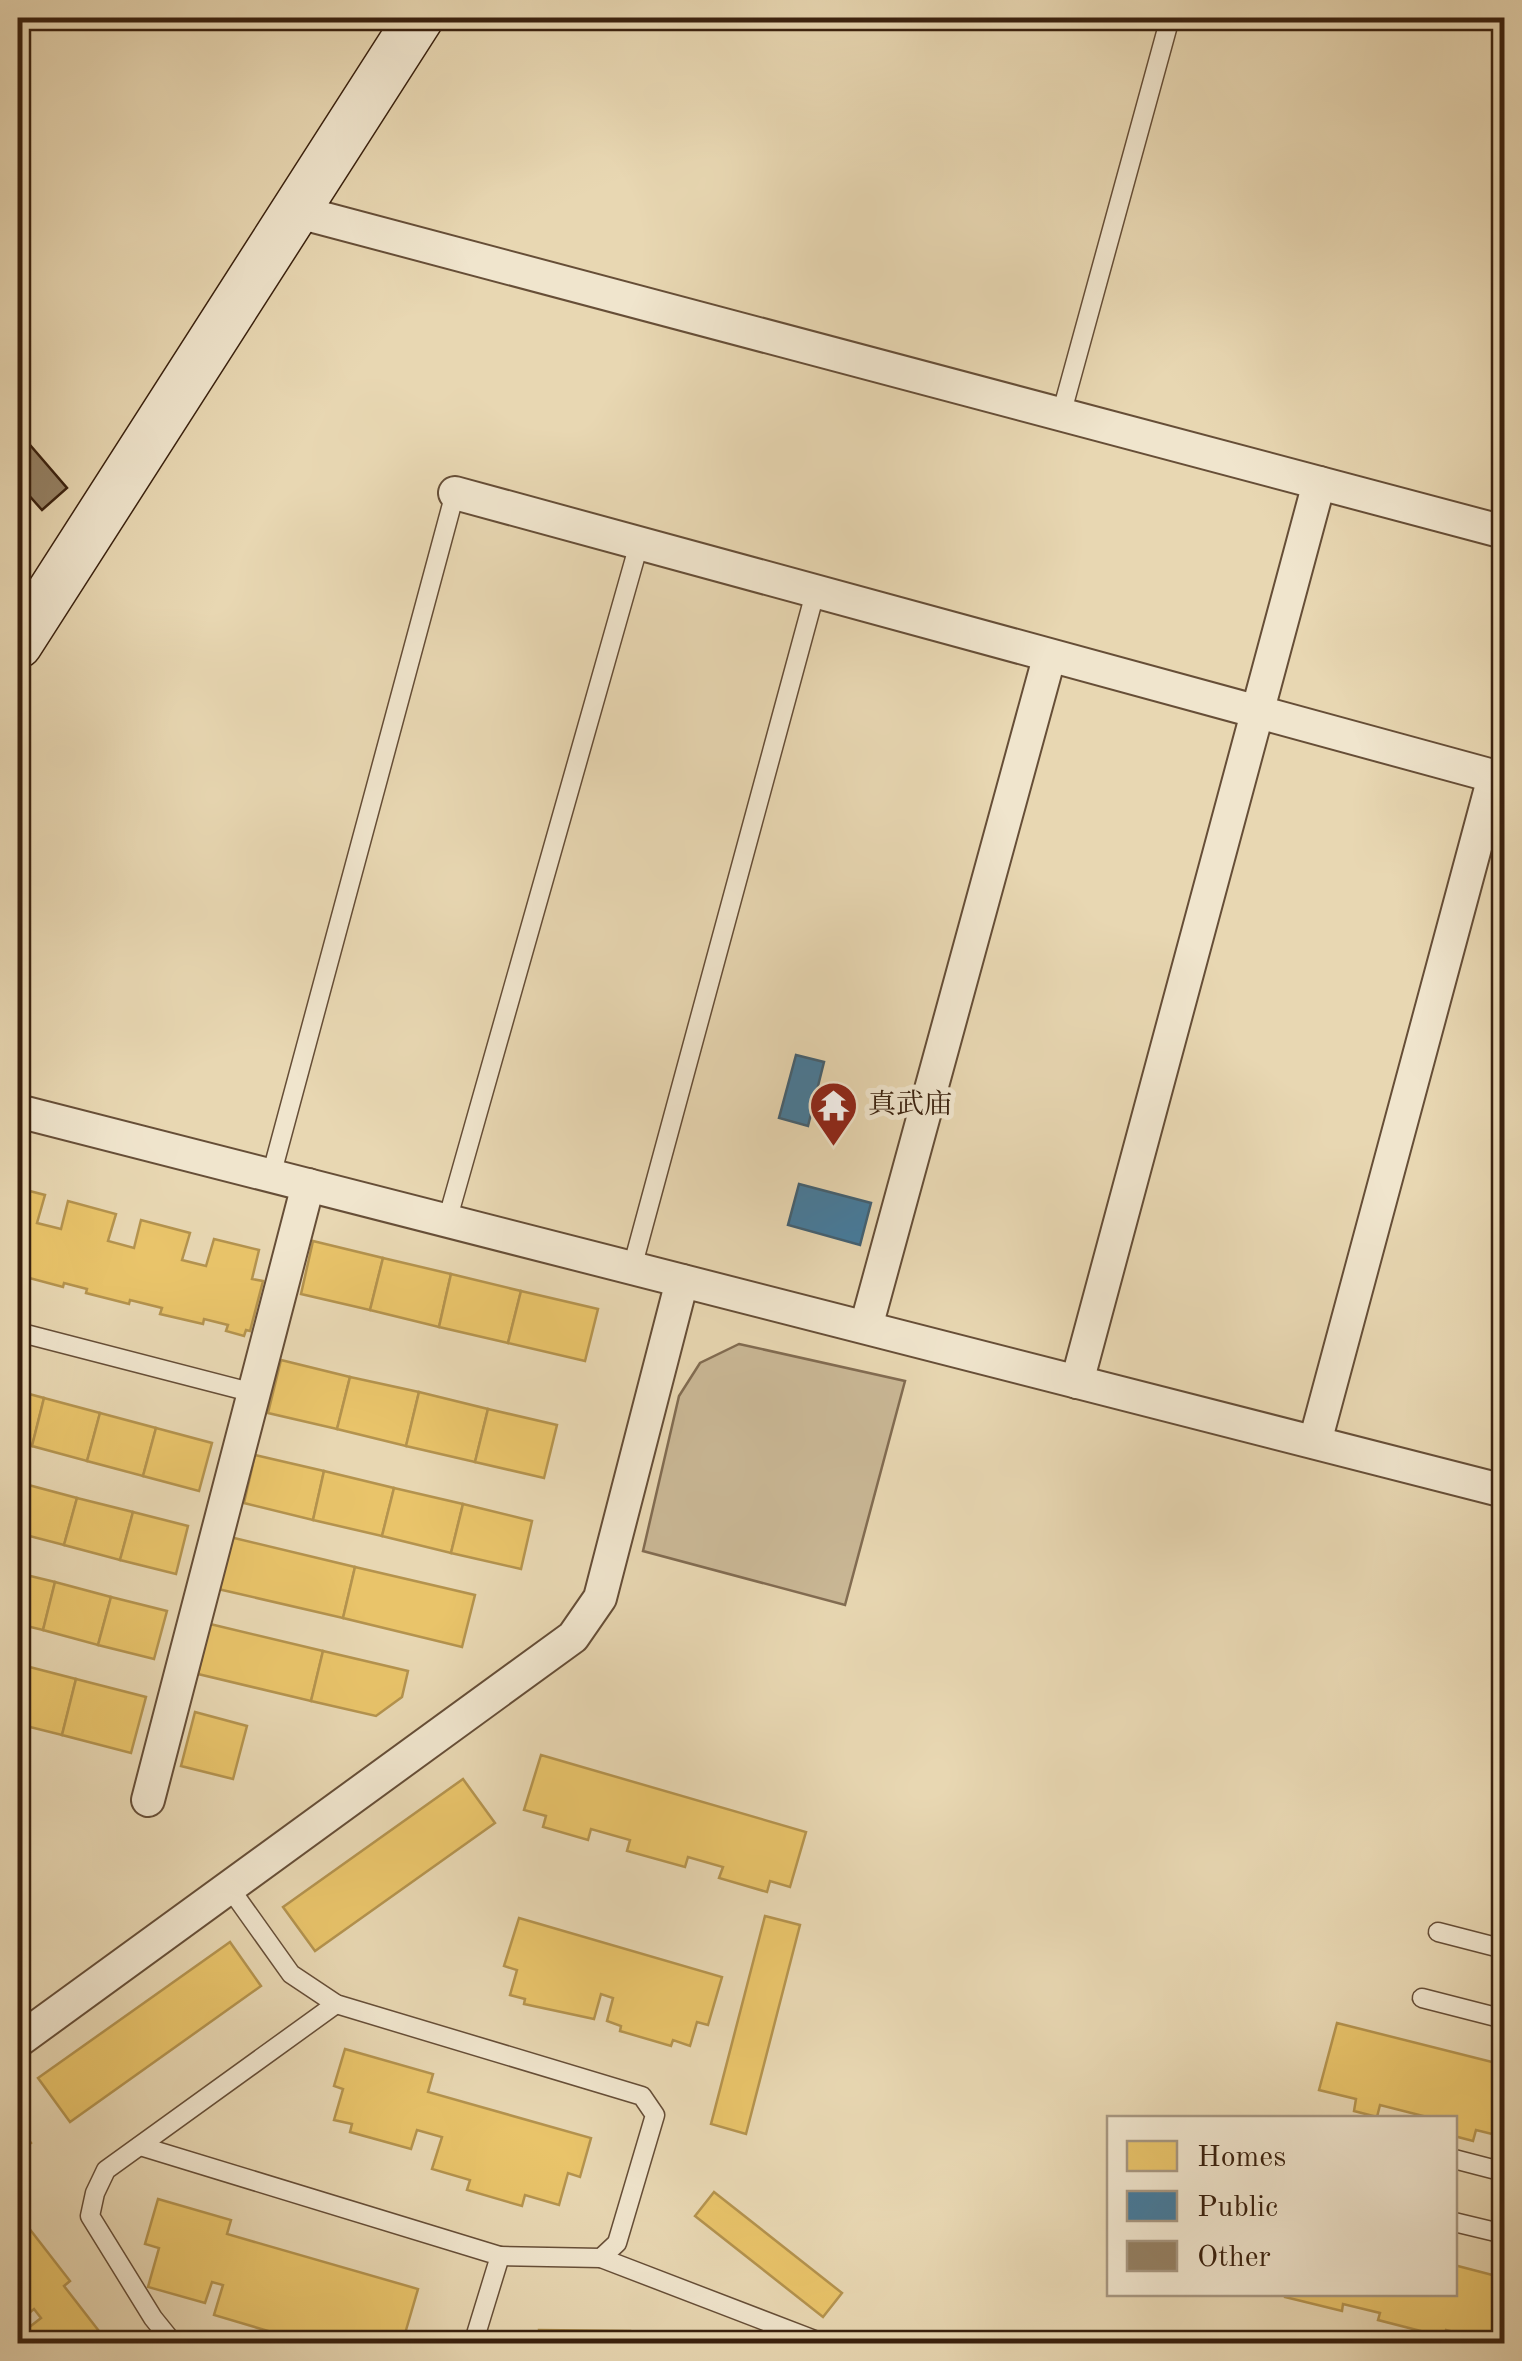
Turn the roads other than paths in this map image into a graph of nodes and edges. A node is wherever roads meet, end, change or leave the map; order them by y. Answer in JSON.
{"nodes":[{"id":1,"x":419,"y":18,"type":"edge"},
{"id":2,"x":1170,"y":18,"type":"edge"},
{"id":3,"x":295,"y":211,"type":"junction"},
{"id":4,"x":1061,"y":414,"type":"junction"},
{"id":5,"x":1319,"y":483,"type":"junction"},
{"id":6,"x":454,"y":494,"type":"joint"},
{"id":7,"x":1504,"y":532,"type":"edge"},
{"id":8,"x":639,"y":544,"type":"junction"},
{"id":9,"x":815,"y":592,"type":"junction"},
{"id":10,"x":18,"y":644,"type":"edge"},
{"id":11,"x":1049,"y":658,"type":"junction"},
{"id":12,"x":1257,"y":713,"type":"junction"},
{"id":13,"x":1500,"y":778,"type":"edge"},
{"id":14,"x":18,"y":1110,"type":"edge"},
{"id":15,"x":271,"y":1176,"type":"junction"},
{"id":16,"x":308,"y":1185,"type":"junction"},
{"id":17,"x":447,"y":1221,"type":"junction"},
{"id":18,"x":632,"y":1268,"type":"junction"},
{"id":19,"x":682,"y":1281,"type":"junction"},
{"id":20,"x":866,"y":1327,"type":"junction"},
{"id":21,"x":18,"y":1332,"type":"edge"},
{"id":22,"x":1077,"y":1382,"type":"junction"},
{"id":23,"x":254,"y":1393,"type":"junction"},
{"id":24,"x":1315,"y":1442,"type":"junction"},
{"id":25,"x":1504,"y":1491,"type":"edge"},
{"id":26,"x":148,"y":1800,"type":"dead end"},
{"id":27,"x":229,"y":1887,"type":"junction"},
{"id":28,"x":1438,"y":1932,"type":"dead end"},
{"id":29,"x":1504,"y":1949,"type":"edge"},
{"id":30,"x":1422,"y":1998,"type":"dead end"},
{"id":31,"x":336,"y":2004,"type":"junction"},
{"id":32,"x":1504,"y":2019,"type":"edge"},
{"id":33,"x":18,"y":2041,"type":"edge"},
{"id":34,"x":140,"y":2146,"type":"junction"},
{"id":35,"x":1457,"y":2160,"type":"edge"},
{"id":36,"x":1504,"y":2172,"type":"edge"},
{"id":37,"x":1457,"y":2223,"type":"edge"},
{"id":38,"x":1504,"y":2234,"type":"edge"},
{"id":39,"x":500,"y":2256,"type":"junction"},
{"id":40,"x":601,"y":2258,"type":"junction"},
{"id":41,"x":174,"y":2344,"type":"edge"},
{"id":42,"x":473,"y":2344,"type":"edge"},
{"id":43,"x":825,"y":2344,"type":"edge"}],
"edges":[{"from":1,"to":3,"type":"street"},
{"from":2,"to":4,"type":"lane"},
{"from":3,"to":4,"type":"street"},
{"from":3,"to":10,"type":"street"},
{"from":4,"to":5,"type":"street"},
{"from":5,"to":7,"type":"street"},
{"from":5,"to":12,"type":"street"},
{"from":6,"to":8,"type":"street"},
{"from":6,"to":15,"type":"lane"},
{"from":8,"to":9,"type":"street"},
{"from":8,"to":17,"type":"lane"},
{"from":9,"to":11,"type":"street"},
{"from":9,"to":18,"type":"lane"},
{"from":11,"to":12,"type":"street"},
{"from":11,"to":20,"type":"street"},
{"from":12,"to":13,"type":"street"},
{"from":12,"to":22,"type":"street"},
{"from":13,"to":24,"type":"street"},
{"from":14,"to":15,"type":"street"},
{"from":15,"to":16,"type":"street"},
{"from":16,"to":17,"type":"street"},
{"from":16,"to":23,"type":"street"},
{"from":17,"to":18,"type":"street"},
{"from":18,"to":19,"type":"street"},
{"from":19,"to":20,"type":"street"},
{"from":19,"to":27,"type":"street"},
{"from":20,"to":22,"type":"street"},
{"from":21,"to":23,"type":"lane"},
{"from":22,"to":24,"type":"street"},
{"from":23,"to":26,"type":"street"},
{"from":24,"to":25,"type":"street"},
{"from":27,"to":31,"type":"lane"},
{"from":27,"to":33,"type":"street"},
{"from":28,"to":29,"type":"lane"},
{"from":30,"to":32,"type":"lane"},
{"from":31,"to":34,"type":"lane"},
{"from":31,"to":40,"type":"lane"},
{"from":34,"to":39,"type":"lane"},
{"from":34,"to":41,"type":"lane"},
{"from":35,"to":36,"type":"lane"},
{"from":37,"to":38,"type":"lane"},
{"from":39,"to":40,"type":"lane"},
{"from":39,"to":42,"type":"lane"},
{"from":40,"to":43,"type":"lane"}]}
